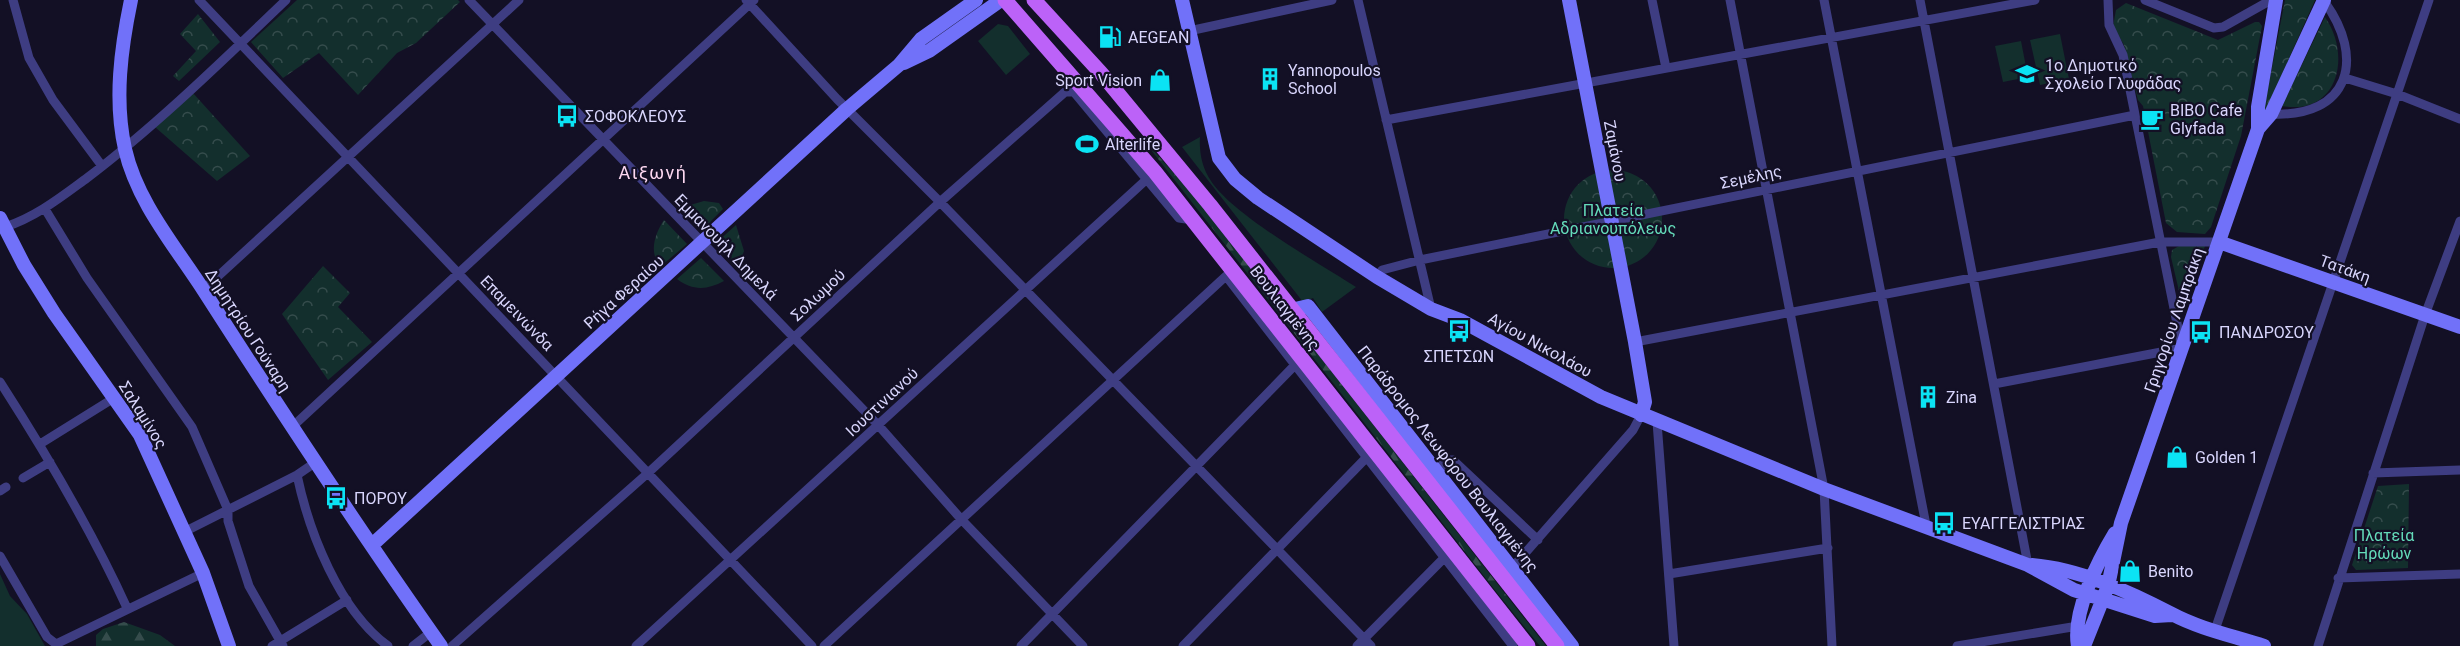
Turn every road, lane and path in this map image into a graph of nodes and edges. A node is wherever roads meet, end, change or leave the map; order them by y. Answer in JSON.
{"nodes":[{"id":1,"x":13,"y":0,"type":"edge"},
{"id":2,"x":131,"y":0,"type":"edge"},
{"id":3,"x":199,"y":0,"type":"edge"},
{"id":4,"x":286,"y":0,"type":"edge"},
{"id":5,"x":469,"y":0,"type":"edge"},
{"id":6,"x":519,"y":0,"type":"edge"},
{"id":7,"x":976,"y":0,"type":"edge"},
{"id":8,"x":1003,"y":0,"type":"edge"},
{"id":9,"x":1034,"y":0,"type":"edge"},
{"id":10,"x":1049,"y":0,"type":"edge"},
{"id":11,"x":1182,"y":0,"type":"edge"},
{"id":12,"x":1332,"y":0,"type":"edge"},
{"id":13,"x":1358,"y":0,"type":"edge"},
{"id":14,"x":1569,"y":0,"type":"edge"},
{"id":15,"x":1652,"y":0,"type":"edge"},
{"id":16,"x":1730,"y":0,"type":"edge"},
{"id":17,"x":1824,"y":0,"type":"edge"},
{"id":18,"x":1920,"y":0,"type":"edge"},
{"id":19,"x":2035,"y":0,"type":"edge"},
{"id":20,"x":2108,"y":0,"type":"edge"},
{"id":21,"x":2145,"y":0,"type":"edge"},
{"id":22,"x":2271,"y":0,"type":"edge"},
{"id":23,"x":2276,"y":0,"type":"edge"},
{"id":24,"x":2324,"y":0,"type":"edge"},
{"id":25,"x":2429,"y":0,"type":"edge"},
{"id":26,"x":750,"y":1,"type":"edge"},
{"id":27,"x":2017,"y":2,"type":"edge"},
{"id":28,"x":1924,"y":21,"type":"junction"},
{"id":29,"x":1056,"y":22,"type":"junction"},
{"id":30,"x":493,"y":25,"type":"junction"},
{"id":31,"x":1189,"y":31,"type":"junction"},
{"id":32,"x":1831,"y":38,"type":"junction"},
{"id":33,"x":240,"y":43,"type":"junction"},
{"id":34,"x":1741,"y":54,"type":"junction"},
{"id":35,"x":899,"y":65,"type":"junction"},
{"id":36,"x":1666,"y":68,"type":"junction"},
{"id":37,"x":2345,"y":78,"type":"junction"},
{"id":38,"x":1585,"y":83,"type":"junction"},
{"id":39,"x":1084,"y":88,"type":"junction"},
{"id":40,"x":2397,"y":94,"type":"junction"},
{"id":41,"x":847,"y":109,"type":"junction"},
{"id":42,"x":2271,"y":114,"type":"junction"},
{"id":43,"x":1093,"y":115,"type":"junction"},
{"id":44,"x":2135,"y":115,"type":"junction"},
{"id":45,"x":2460,"y":119,"type":"edge"},
{"id":46,"x":1386,"y":120,"type":"junction"},
{"id":47,"x":2258,"y":129,"type":"junction"},
{"id":48,"x":602,"y":140,"type":"junction"},
{"id":49,"x":125,"y":149,"type":"junction"},
{"id":50,"x":1949,"y":152,"type":"junction"},
{"id":51,"x":348,"y":156,"type":"junction"},
{"id":52,"x":102,"y":166,"type":"junction"},
{"id":53,"x":1857,"y":171,"type":"junction"},
{"id":54,"x":1147,"y":179,"type":"junction"},
{"id":55,"x":1765,"y":189,"type":"junction"},
{"id":56,"x":940,"y":202,"type":"junction"},
{"id":57,"x":45,"y":209,"type":"junction"},
{"id":58,"x":1193,"y":220,"type":"junction"},
{"id":59,"x":2460,"y":221,"type":"edge"},
{"id":60,"x":2,"y":222,"type":"edge"},
{"id":61,"x":1612,"y":222,"type":"junction"},
{"id":62,"x":2160,"y":242,"type":"junction"},
{"id":63,"x":2219,"y":242,"type":"junction"},
{"id":64,"x":701,"y":244,"type":"junction"},
{"id":65,"x":1420,"y":260,"type":"junction"},
{"id":66,"x":459,"y":273,"type":"junction"},
{"id":67,"x":1377,"y":277,"type":"junction"},
{"id":68,"x":1973,"y":278,"type":"junction"},
{"id":69,"x":2332,"y":282,"type":"junction"},
{"id":70,"x":203,"y":290,"type":"junction"},
{"id":71,"x":1024,"y":290,"type":"junction"},
{"id":72,"x":1881,"y":295,"type":"junction"},
{"id":73,"x":1431,"y":309,"type":"junction"},
{"id":74,"x":1291,"y":310,"type":"junction"},
{"id":75,"x":1791,"y":312,"type":"junction"},
{"id":76,"x":2426,"y":315,"type":"junction"},
{"id":77,"x":2460,"y":327,"type":"edge"},
{"id":78,"x":795,"y":338,"type":"junction"},
{"id":79,"x":1635,"y":342,"type":"junction"},
{"id":80,"x":2182,"y":348,"type":"junction"},
{"id":81,"x":1295,"y":365,"type":"junction"},
{"id":82,"x":556,"y":376,"type":"junction"},
{"id":83,"x":1311,"y":377,"type":"junction"},
{"id":84,"x":1112,"y":381,"type":"junction"},
{"id":85,"x":0,"y":382,"type":"edge"},
{"id":86,"x":1994,"y":384,"type":"junction"},
{"id":87,"x":114,"y":398,"type":"junction"},
{"id":88,"x":1641,"y":415,"type":"junction"},
{"id":89,"x":1657,"y":422,"type":"junction"},
{"id":90,"x":879,"y":426,"type":"junction"},
{"id":91,"x":292,"y":427,"type":"junction"},
{"id":92,"x":40,"y":444,"type":"junction"},
{"id":93,"x":1366,"y":458,"type":"junction"},
{"id":94,"x":50,"y":462,"type":"junction"},
{"id":95,"x":316,"y":462,"type":"junction"},
{"id":96,"x":1195,"y":466,"type":"junction"},
{"id":97,"x":2460,"y":470,"type":"edge"},
{"id":98,"x":1439,"y":471,"type":"junction"},
{"id":99,"x":648,"y":473,"type":"junction"},
{"id":100,"x":2373,"y":473,"type":"junction"},
{"id":101,"x":297,"y":475,"type":"junction"},
{"id":102,"x":22,"y":478,"type":"dead end"},
{"id":103,"x":1824,"y":489,"type":"junction"},
{"id":104,"x":1400,"y":491,"type":"junction"},
{"id":105,"x":228,"y":510,"type":"junction"},
{"id":106,"x":961,"y":519,"type":"junction"},
{"id":107,"x":2121,"y":523,"type":"junction"},
{"id":108,"x":1926,"y":525,"type":"junction"},
{"id":109,"x":184,"y":532,"type":"junction"},
{"id":110,"x":1481,"y":540,"type":"junction"},
{"id":111,"x":1538,"y":540,"type":"junction"},
{"id":112,"x":372,"y":545,"type":"junction"},
{"id":113,"x":1276,"y":548,"type":"junction"},
{"id":114,"x":1828,"y":548,"type":"junction"},
{"id":115,"x":1449,"y":553,"type":"junction"},
{"id":116,"x":0,"y":556,"type":"edge"},
{"id":117,"x":730,"y":560,"type":"junction"},
{"id":118,"x":2028,"y":565,"type":"junction"},
{"id":119,"x":1512,"y":568,"type":"junction"},
{"id":120,"x":203,"y":573,"type":"junction"},
{"id":121,"x":1669,"y":574,"type":"junction"},
{"id":122,"x":2460,"y":574,"type":"edge"},
{"id":123,"x":2338,"y":578,"type":"junction"},
{"id":124,"x":2092,"y":579,"type":"junction"},
{"id":125,"x":2108,"y":586,"type":"junction"},
{"id":126,"x":2087,"y":595,"type":"junction"},
{"id":127,"x":347,"y":600,"type":"junction"},
{"id":128,"x":2103,"y":600,"type":"junction"},
{"id":129,"x":127,"y":609,"type":"junction"},
{"id":130,"x":1053,"y":614,"type":"junction"},
{"id":131,"x":2172,"y":615,"type":"junction"},
{"id":132,"x":2078,"y":626,"type":"junction"},
{"id":133,"x":2215,"y":630,"type":"junction"},
{"id":134,"x":431,"y":632,"type":"junction"},
{"id":135,"x":1368,"y":642,"type":"edge"},
{"id":136,"x":56,"y":645,"type":"edge"},
{"id":137,"x":278,"y":645,"type":"edge"},
{"id":138,"x":229,"y":646,"type":"edge"},
{"id":139,"x":388,"y":646,"type":"edge"},
{"id":140,"x":413,"y":646,"type":"edge"},
{"id":141,"x":441,"y":646,"type":"edge"},
{"id":142,"x":452,"y":646,"type":"edge"},
{"id":143,"x":636,"y":646,"type":"edge"},
{"id":144,"x":812,"y":646,"type":"edge"},
{"id":145,"x":824,"y":646,"type":"edge"},
{"id":146,"x":1021,"y":646,"type":"edge"},
{"id":147,"x":1083,"y":646,"type":"edge"},
{"id":148,"x":1183,"y":646,"type":"edge"},
{"id":149,"x":1357,"y":646,"type":"edge"},
{"id":150,"x":1513,"y":646,"type":"edge"},
{"id":151,"x":1528,"y":646,"type":"edge"},
{"id":152,"x":1557,"y":646,"type":"edge"},
{"id":153,"x":1572,"y":646,"type":"edge"},
{"id":154,"x":1674,"y":646,"type":"edge"},
{"id":155,"x":1832,"y":646,"type":"edge"},
{"id":156,"x":1957,"y":646,"type":"edge"},
{"id":157,"x":2078,"y":646,"type":"edge"},
{"id":158,"x":2084,"y":646,"type":"edge"},
{"id":159,"x":2264,"y":646,"type":"edge"},
{"id":160,"x":2318,"y":646,"type":"edge"}],
"edges":[{"from":1,"to":52,"type":"street"},
{"from":2,"to":49,"type":"street","name":"Δημητρίου Γούναρη"},
{"from":3,"to":33,"type":"street","name":"Επαμεινώνδα"},
{"from":4,"to":33,"type":"street"},
{"from":5,"to":30,"type":"street","name":"Εμμανουήλ Δημελά"},
{"from":6,"to":30,"type":"street"},
{"from":7,"to":35,"type":"street","name":"Ρήγα Φεραίου"},
{"from":8,"to":35,"type":"street","name":"Ρήγα Φεραίου"},
{"from":8,"to":39,"type":"main road","name":"Βουλιαγμένης"},
{"from":9,"to":29,"type":"main road","name":"Βουλιαγμένης"},
{"from":10,"to":29,"type":"main road"},
{"from":11,"to":31,"type":"street","name":"Αγίου Νικολάου"},
{"from":12,"to":31,"type":"street"},
{"from":13,"to":46,"type":"street"},
{"from":14,"to":38,"type":"street","name":"Ζαμάνου"},
{"from":15,"to":36,"type":"street"},
{"from":16,"to":34,"type":"street"},
{"from":17,"to":32,"type":"street"},
{"from":18,"to":28,"type":"street"},
{"from":19,"to":27,"type":"street"},
{"from":20,"to":44,"type":"street"},
{"from":21,"to":22,"type":"street"},
{"from":23,"to":47,"type":"street","name":"Γρηγορίου Λαμπράκη"},
{"from":24,"to":37,"type":"street","name":"Γρηγορίου Λαμπράκη"},
{"from":24,"to":42,"type":"street","name":"Γρηγορίου Λαμπράκη"},
{"from":25,"to":40,"type":"street"},
{"from":26,"to":41,"type":"street"},
{"from":26,"to":48,"type":"street"},
{"from":27,"to":28,"type":"street"},
{"from":28,"to":32,"type":"street"},
{"from":28,"to":50,"type":"street"},
{"from":29,"to":74,"type":"main road","name":"Βουλιαγμένης"},
{"from":30,"to":48,"type":"street","name":"Εμμανουήλ Δημελά"},
{"from":30,"to":51,"type":"street"},
{"from":31,"to":67,"type":"street","name":"Αγίου Νικολάου"},
{"from":32,"to":34,"type":"street"},
{"from":32,"to":53,"type":"street"},
{"from":33,"to":49,"type":"street"},
{"from":33,"to":51,"type":"street","name":"Επαμεινώνδα"},
{"from":34,"to":36,"type":"street"},
{"from":34,"to":55,"type":"street"},
{"from":35,"to":41,"type":"street","name":"Ρήγα Φεραίου"},
{"from":36,"to":38,"type":"street"},
{"from":37,"to":40,"type":"street"},
{"from":37,"to":42,"type":"street"},
{"from":38,"to":46,"type":"street"},
{"from":38,"to":61,"type":"street","name":"Ζαμάνου"},
{"from":39,"to":43,"type":"main road"},
{"from":39,"to":58,"type":"main road","name":"Βουλιαγμένης"},
{"from":40,"to":45,"type":"street"},
{"from":40,"to":69,"type":"street"},
{"from":41,"to":56,"type":"street"},
{"from":41,"to":64,"type":"street","name":"Ρήγα Φεραίου"},
{"from":42,"to":47,"type":"street","name":"Γρηγορίου Λαμπράκη"},
{"from":43,"to":54,"type":"street","name":"Σολωμού"},
{"from":43,"to":56,"type":"street","name":"Σολωμού"},
{"from":44,"to":50,"type":"street","name":"Σεμέλης"},
{"from":44,"to":62,"type":"street"},
{"from":46,"to":65,"type":"street"},
{"from":47,"to":63,"type":"street","name":"Γρηγορίου Λαμπράκη"},
{"from":48,"to":64,"type":"street","name":"Εμμανουήλ Δημελά"},
{"from":48,"to":66,"type":"street"},
{"from":49,"to":52,"type":"street"},
{"from":49,"to":70,"type":"street","name":"Δημητρίου Γούναρη"},
{"from":50,"to":53,"type":"street","name":"Σεμέλης"},
{"from":50,"to":68,"type":"street"},
{"from":51,"to":66,"type":"street","name":"Επαμεινώνδα"},
{"from":51,"to":70,"type":"street"},
{"from":52,"to":57,"type":"street"},
{"from":53,"to":55,"type":"street","name":"Σεμέλης"},
{"from":53,"to":72,"type":"street"},
{"from":54,"to":58,"type":"street","name":"Σολωμού"},
{"from":54,"to":71,"type":"street","name":"Ιουστινιανού"},
{"from":55,"to":61,"type":"street","name":"Σεμέλης"},
{"from":55,"to":75,"type":"street"},
{"from":56,"to":71,"type":"street"},
{"from":56,"to":78,"type":"street","name":"Σολωμού"},
{"from":57,"to":60,"type":"street"},
{"from":57,"to":105,"type":"street"},
{"from":58,"to":83,"type":"main road","name":"Βουλιαγμένης"},
{"from":59,"to":76,"type":"street"},
{"from":60,"to":87,"type":"street","name":"Σαλαμίνος"},
{"from":61,"to":65,"type":"street","name":"Σεμέλης"},
{"from":61,"to":79,"type":"street","name":"Ζαμάνου"},
{"from":62,"to":63,"type":"street"},
{"from":62,"to":68,"type":"street"},
{"from":62,"to":80,"type":"street"},
{"from":63,"to":69,"type":"street","name":"Τατάκη"},
{"from":63,"to":80,"type":"street","name":"Γρηγορίου Λαμπράκη"},
{"from":64,"to":78,"type":"street","name":"Εμμανουήλ Δημελά"},
{"from":64,"to":82,"type":"street","name":"Ρήγα Φεραίου"},
{"from":65,"to":67,"type":"street","name":"Σεμέλης"},
{"from":65,"to":73,"type":"street"},
{"from":66,"to":82,"type":"street","name":"Επαμεινώνδα"},
{"from":66,"to":91,"type":"street"},
{"from":67,"to":73,"type":"street","name":"Αγίου Νικολάου"},
{"from":68,"to":72,"type":"street"},
{"from":68,"to":86,"type":"street"},
{"from":69,"to":76,"type":"street","name":"Τατάκη"},
{"from":69,"to":133,"type":"street"},
{"from":70,"to":91,"type":"street","name":"Δημητρίου Γούναρη"},
{"from":71,"to":84,"type":"street"},
{"from":71,"to":90,"type":"street","name":"Ιουστινιανού"},
{"from":72,"to":75,"type":"street"},
{"from":72,"to":108,"type":"street"},
{"from":73,"to":88,"type":"street","name":"Αγίου Νικολάου"},
{"from":74,"to":98,"type":"street","name":"Παράδρομος Λεωφόρου Βουλιαγμένης"},
{"from":74,"to":110,"type":"main road","name":"Βουλιαγμένης"},
{"from":75,"to":79,"type":"street"},
{"from":75,"to":103,"type":"street"},
{"from":76,"to":77,"type":"street","name":"Τατάκη"},
{"from":76,"to":100,"type":"street"},
{"from":78,"to":90,"type":"street","name":"Εμμανουήλ Δημελά"},
{"from":78,"to":99,"type":"street","name":"Σολωμού"},
{"from":79,"to":88,"type":"street","name":"Ζαμάνου"},
{"from":80,"to":86,"type":"street"},
{"from":80,"to":107,"type":"street","name":"Γρηγορίου Λαμπράκη"},
{"from":81,"to":83,"type":"street"},
{"from":81,"to":84,"type":"street"},
{"from":81,"to":96,"type":"street"},
{"from":82,"to":99,"type":"street","name":"Επαμεινώνδα"},
{"from":82,"to":112,"type":"street","name":"Ρήγα Φεραίου"},
{"from":83,"to":93,"type":"street"},
{"from":83,"to":104,"type":"main road","name":"Βουλιαγμένης"},
{"from":84,"to":96,"type":"street"},
{"from":84,"to":106,"type":"street"},
{"from":85,"to":92,"type":"street"},
{"from":86,"to":118,"type":"street"},
{"from":87,"to":92,"type":"street"},
{"from":87,"to":109,"type":"street","name":"Σαλαμίνος"},
{"from":88,"to":89,"type":"street","name":"Αγίου Νικολάου"},
{"from":88,"to":111,"type":"street"},
{"from":89,"to":103,"type":"street","name":"Αγίου Νικολάου"},
{"from":89,"to":121,"type":"street"},
{"from":90,"to":106,"type":"street","name":"Εμμανουήλ Δημελά"},
{"from":90,"to":117,"type":"street","name":"Ιουστινιανού"},
{"from":91,"to":95,"type":"street","name":"Δημητρίου Γούναρη"},
{"from":92,"to":94,"type":"street"},
{"from":93,"to":104,"type":"street"},
{"from":93,"to":113,"type":"street"},
{"from":94,"to":102,"type":"street"},
{"from":94,"to":129,"type":"street"},
{"from":95,"to":101,"type":"street"},
{"from":95,"to":112,"type":"street","name":"Δημητρίου Γούναρη"},
{"from":96,"to":113,"type":"street"},
{"from":96,"to":130,"type":"street"},
{"from":97,"to":100,"type":"street"},
{"from":98,"to":110,"type":"street","name":"Παράδρομος Λεωφόρου Βουλιαγμένης"},
{"from":98,"to":111,"type":"street"},
{"from":99,"to":117,"type":"street","name":"Επαμεινώνδα"},
{"from":99,"to":142,"type":"street","name":"Σολωμού"},
{"from":100,"to":123,"type":"street"},
{"from":101,"to":105,"type":"street"},
{"from":101,"to":127,"type":"street"},
{"from":103,"to":108,"type":"street","name":"Αγίου Νικολάου"},
{"from":103,"to":114,"type":"street"},
{"from":104,"to":115,"type":"main road","name":"Βουλιαγμένης"},
{"from":105,"to":109,"type":"street"},
{"from":105,"to":137,"type":"street"},
{"from":106,"to":130,"type":"street","name":"Εμμανουήλ Δημελά"},
{"from":106,"to":145,"type":"street"},
{"from":107,"to":124,"type":"street","name":"Γρηγορίου Λαμπράκη"},
{"from":107,"to":125,"type":"street","name":"Γρηγορίου Λαμπράκη"},
{"from":108,"to":118,"type":"street","name":"Αγίου Νικολάου"},
{"from":109,"to":120,"type":"street","name":"Σαλαμίνος"},
{"from":110,"to":119,"type":"street","name":"Παράδρομος Λεωφόρου Βουλιαγμένης"},
{"from":110,"to":152,"type":"main road","name":"Βουλιαγμένης"},
{"from":111,"to":119,"type":"street"},
{"from":112,"to":134,"type":"street","name":"Δημητρίου Γούναρη"},
{"from":113,"to":135,"type":"street"},
{"from":113,"to":148,"type":"street"},
{"from":114,"to":121,"type":"street"},
{"from":114,"to":155,"type":"street"},
{"from":115,"to":135,"type":"street"},
{"from":115,"to":150,"type":"street"},
{"from":115,"to":151,"type":"main road","name":"Βουλιαγμένης"},
{"from":116,"to":136,"type":"street"},
{"from":117,"to":143,"type":"street","name":"Ιουστινιανού"},
{"from":117,"to":144,"type":"street","name":"Επαμεινώνδα"},
{"from":118,"to":124,"type":"street","name":"Αγίου Νικολάου"},
{"from":118,"to":126,"type":"street","name":"Αγίου Νικολάου"},
{"from":119,"to":153,"type":"street","name":"Παράδρομος Λεωφόρου Βουλιαγμένης"},
{"from":120,"to":129,"type":"street"},
{"from":120,"to":138,"type":"street","name":"Σαλαμίνος"},
{"from":121,"to":154,"type":"street"},
{"from":122,"to":123,"type":"street"},
{"from":123,"to":160,"type":"street"},
{"from":124,"to":125,"type":"street","name":"Αγίου Νικολάου"},
{"from":124,"to":126,"type":"street","name":"Γρηγορίου Λαμπράκη"},
{"from":125,"to":128,"type":"street","name":"Γρηγορίου Λαμπράκη"},
{"from":125,"to":131,"type":"street","name":"Αγίου Νικολάου"},
{"from":126,"to":128,"type":"street","name":"Αγίου Νικολάου"},
{"from":126,"to":132,"type":"street","name":"Γρηγορίου Λαμπράκη"},
{"from":127,"to":137,"type":"street"},
{"from":127,"to":139,"type":"street"},
{"from":128,"to":131,"type":"street","name":"Αγίου Νικολάου"},
{"from":128,"to":158,"type":"street","name":"Γρηγορίου Λαμπράκη"},
{"from":129,"to":136,"type":"street"},
{"from":130,"to":146,"type":"street"},
{"from":130,"to":147,"type":"street","name":"Εμμανουήλ Δημελά"},
{"from":131,"to":133,"type":"street","name":"Αγίου Νικολάου"},
{"from":132,"to":156,"type":"street"},
{"from":132,"to":157,"type":"street","name":"Γρηγορίου Λαμπράκη"},
{"from":133,"to":159,"type":"street","name":"Αγίου Νικολάου"},
{"from":134,"to":140,"type":"street"},
{"from":134,"to":141,"type":"street","name":"Δημητρίου Γούναρη"},
{"from":135,"to":149,"type":"street"}]}
